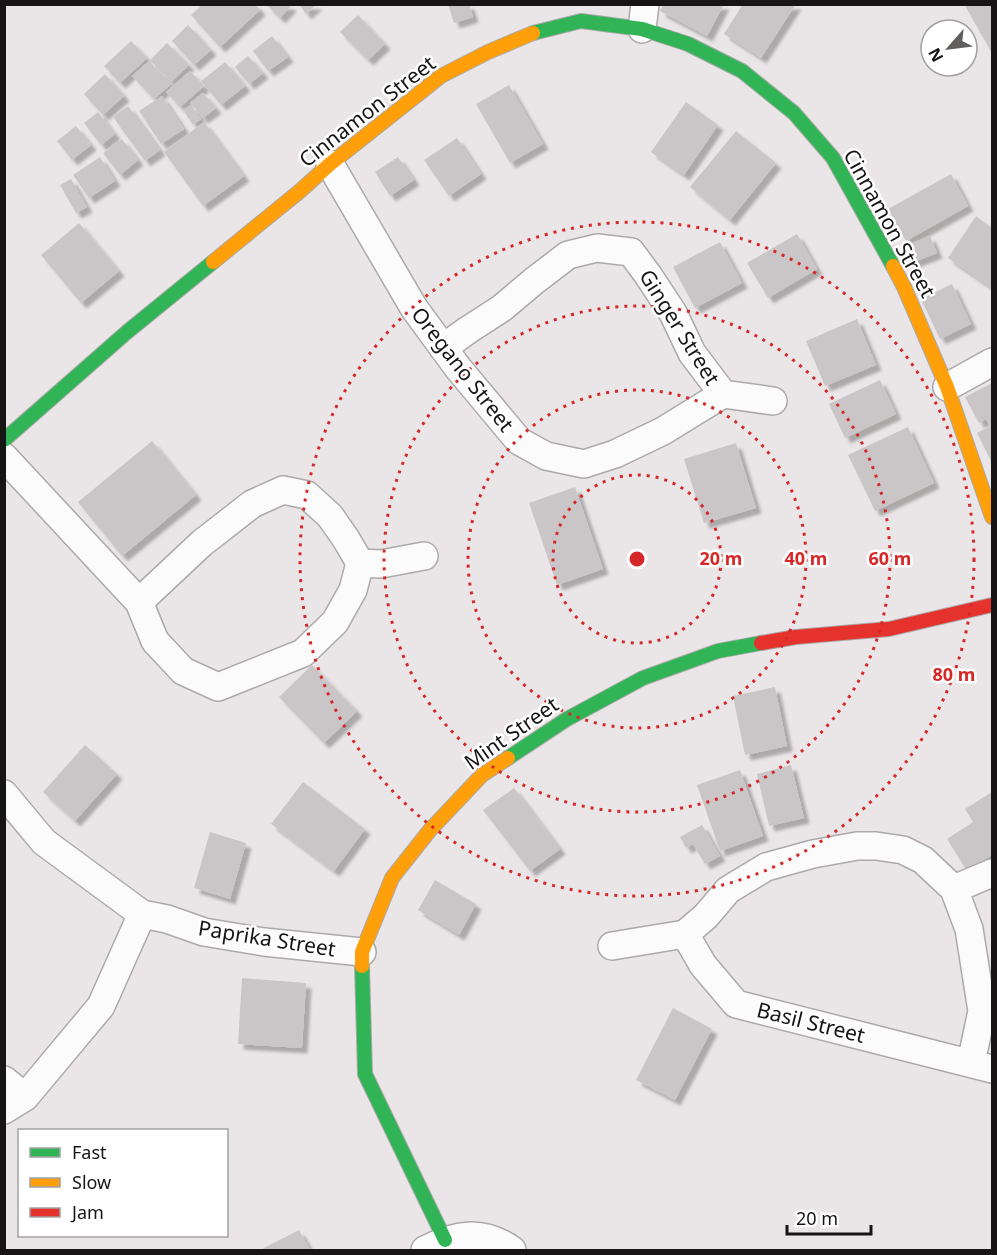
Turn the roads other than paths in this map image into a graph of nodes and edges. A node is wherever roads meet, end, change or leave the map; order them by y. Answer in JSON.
{"nodes":[{"id":1,"x":644,"y":17,"type":"edge"},
{"id":2,"x":330,"y":164,"type":"junction"},
{"id":3,"x":443,"y":348,"type":"junction"},
{"id":4,"x":993,"y":362,"type":"edge"},
{"id":5,"x":947,"y":387,"type":"junction"},
{"id":6,"x":723,"y":394,"type":"junction"},
{"id":7,"x":772,"y":401,"type":"dead end"},
{"id":8,"x":4,"y":440,"type":"edge"},
{"id":9,"x":4,"y":457,"type":"edge"},
{"id":10,"x":993,"y":517,"type":"edge"},
{"id":11,"x":424,"y":556,"type":"dead end"},
{"id":12,"x":360,"y":563,"type":"junction"},
{"id":13,"x":139,"y":602,"type":"junction"},
{"id":14,"x":993,"y":605,"type":"edge"},
{"id":15,"x":4,"y":794,"type":"edge"},
{"id":16,"x":993,"y":873,"type":"edge"},
{"id":17,"x":954,"y":889,"type":"junction"},
{"id":18,"x":142,"y":914,"type":"junction"},
{"id":19,"x":685,"y":934,"type":"junction"},
{"id":20,"x":612,"y":946,"type":"dead end"},
{"id":21,"x":362,"y":952,"type":"junction"},
{"id":22,"x":982,"y":1066,"type":"edge"},
{"id":23,"x":4,"y":1080,"type":"edge"},
{"id":24,"x":15,"y":1103,"type":"edge"},
{"id":25,"x":435,"y":1245,"type":"edge"},
{"id":26,"x":512,"y":1251,"type":"edge"}],
"edges":[{"from":1,"to":2,"type":"street","name":"Cinnamon Street"},
{"from":1,"to":5,"type":"street","name":"Cinnamon Street"},
{"from":2,"to":3,"type":"street","name":"Oregano Street"},
{"from":2,"to":8,"type":"street","name":"Cinnamon Street"},
{"from":3,"to":6,"type":"street","name":"Oregano Street"},
{"from":3,"to":6,"type":"street","name":"Ginger Street"},
{"from":4,"to":5,"type":"street"},
{"from":5,"to":10,"type":"street","name":"Cinnamon Street"},
{"from":6,"to":7,"type":"street","name":"Ginger Street"},
{"from":9,"to":13,"type":"street"},
{"from":11,"to":12,"type":"street"},
{"from":12,"to":13,"type":"street"},
{"from":12,"to":13,"type":"street"},
{"from":14,"to":21,"type":"street","name":"Mint Street"},
{"from":15,"to":18,"type":"street","name":"Paprika Street"},
{"from":16,"to":17,"type":"street"},
{"from":17,"to":19,"type":"street","name":"Basil Street"},
{"from":17,"to":22,"type":"street","name":"Basil Street"},
{"from":18,"to":21,"type":"street","name":"Paprika Street"},
{"from":18,"to":24,"type":"street"},
{"from":19,"to":20,"type":"street"},
{"from":19,"to":22,"type":"street","name":"Basil Street"},
{"from":21,"to":25,"type":"street","name":"Mint Street"},
{"from":23,"to":24,"type":"street"},
{"from":25,"to":26,"type":"street"}]}
